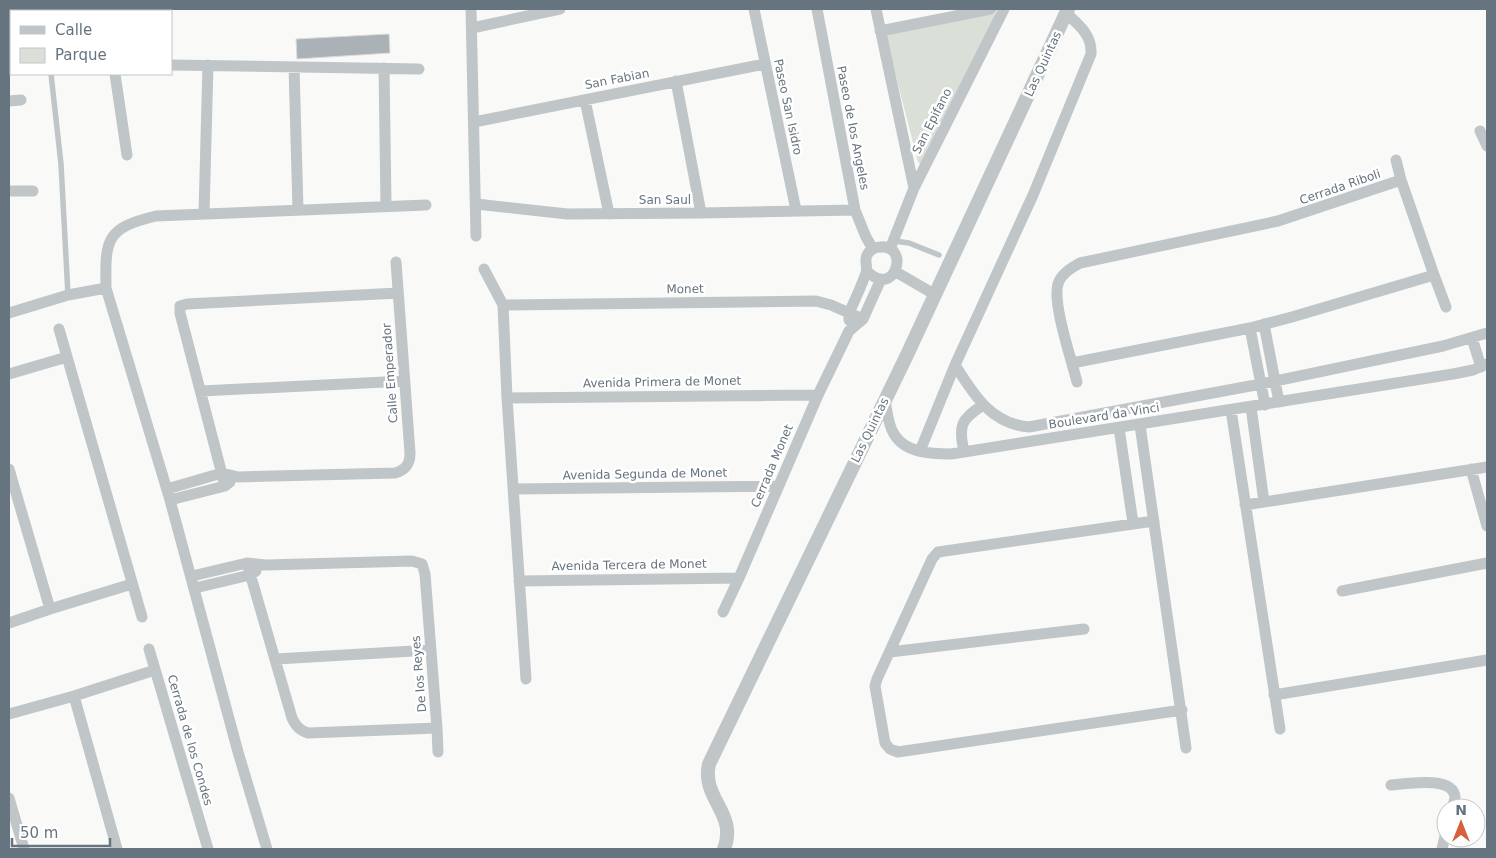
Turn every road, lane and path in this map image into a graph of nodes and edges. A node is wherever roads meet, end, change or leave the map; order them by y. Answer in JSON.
{"nodes":[{"id":1,"x":471,"y":9,"type":"edge"},
{"id":2,"x":560,"y":9,"type":"edge"},
{"id":3,"x":754,"y":9,"type":"edge"},
{"id":4,"x":817,"y":9,"type":"edge"},
{"id":5,"x":876,"y":9,"type":"edge"},
{"id":6,"x":991,"y":9,"type":"edge"},
{"id":7,"x":1004,"y":9,"type":"edge"},
{"id":8,"x":1067,"y":11,"type":"edge"},
{"id":9,"x":472,"y":28,"type":"junction"},
{"id":10,"x":880,"y":30,"type":"junction"},
{"id":11,"x":765,"y":64,"type":"junction"},
{"id":12,"x":172,"y":65,"type":"edge"},
{"id":13,"x":208,"y":65,"type":"junction"},
{"id":14,"x":294,"y":67,"type":"junction"},
{"id":15,"x":384,"y":68,"type":"junction"},
{"id":16,"x":420,"y":69,"type":"dead end"},
{"id":17,"x":51,"y":75,"type":"edge"},
{"id":18,"x":115,"y":75,"type":"edge"},
{"id":19,"x":676,"y":82,"type":"junction"},
{"id":20,"x":9,"y":100,"type":"edge"},
{"id":21,"x":21,"y":100,"type":"dead end"},
{"id":22,"x":585,"y":100,"type":"junction"},
{"id":23,"x":474,"y":122,"type":"junction"},
{"id":24,"x":1480,"y":131,"type":"dead end"},
{"id":25,"x":1487,"y":146,"type":"edge"},
{"id":26,"x":127,"y":155,"type":"dead end"},
{"id":27,"x":1396,"y":160,"type":"dead end"},
{"id":28,"x":1401,"y":180,"type":"junction"},
{"id":29,"x":914,"y":188,"type":"junction"},
{"id":30,"x":9,"y":191,"type":"edge"},
{"id":31,"x":33,"y":191,"type":"dead end"},
{"id":32,"x":476,"y":204,"type":"junction"},
{"id":33,"x":426,"y":205,"type":"dead end"},
{"id":34,"x":386,"y":206,"type":"junction"},
{"id":35,"x":298,"y":210,"type":"junction"},
{"id":36,"x":796,"y":210,"type":"junction"},
{"id":37,"x":855,"y":210,"type":"junction"},
{"id":38,"x":204,"y":213,"type":"junction"},
{"id":39,"x":701,"y":213,"type":"junction"},
{"id":40,"x":609,"y":214,"type":"junction"},
{"id":41,"x":476,"y":236,"type":"dead end"},
{"id":42,"x":892,"y":245,"type":"junction"},
{"id":43,"x":873,"y":249,"type":"junction"},
{"id":44,"x":939,"y":255,"type":"dead end"},
{"id":45,"x":396,"y":262,"type":"dead end"},
{"id":46,"x":484,"y":269,"type":"dead end"},
{"id":47,"x":867,"y":271,"type":"junction"},
{"id":48,"x":896,"y":272,"type":"junction"},
{"id":49,"x":1434,"y":275,"type":"junction"},
{"id":50,"x":881,"y":279,"type":"junction"},
{"id":51,"x":106,"y":288,"type":"junction"},
{"id":52,"x":398,"y":293,"type":"junction"},
{"id":53,"x":934,"y":294,"type":"junction"},
{"id":54,"x":68,"y":296,"type":"junction"},
{"id":55,"x":503,"y":304,"type":"junction"},
{"id":56,"x":1446,"y":307,"type":"dead end"},
{"id":57,"x":9,"y":313,"type":"edge"},
{"id":58,"x":849,"y":313,"type":"junction"},
{"id":59,"x":862,"y":319,"type":"junction"},
{"id":60,"x":1264,"y":324,"type":"junction"},
{"id":61,"x":1250,"y":328,"type":"junction"},
{"id":62,"x":59,"y":329,"type":"dead end"},
{"id":63,"x":849,"y":331,"type":"junction"},
{"id":64,"x":1487,"y":332,"type":"edge"},
{"id":65,"x":1472,"y":338,"type":"junction"},
{"id":66,"x":66,"y":357,"type":"junction"},
{"id":67,"x":1072,"y":363,"type":"junction"},
{"id":68,"x":1484,"y":365,"type":"edge"},
{"id":69,"x":956,"y":366,"type":"junction"},
{"id":70,"x":9,"y":374,"type":"edge"},
{"id":71,"x":405,"y":381,"type":"junction"},
{"id":72,"x":1275,"y":381,"type":"junction"},
{"id":73,"x":1077,"y":382,"type":"dead end"},
{"id":74,"x":1261,"y":384,"type":"junction"},
{"id":75,"x":201,"y":391,"type":"junction"},
{"id":76,"x":818,"y":395,"type":"junction"},
{"id":77,"x":507,"y":398,"type":"junction"},
{"id":78,"x":885,"y":400,"type":"junction"},
{"id":79,"x":1279,"y":402,"type":"junction"},
{"id":80,"x":1265,"y":404,"type":"junction"},
{"id":81,"x":983,"y":405,"type":"junction"},
{"id":82,"x":1250,"y":407,"type":"junction"},
{"id":83,"x":1231,"y":410,"type":"junction"},
{"id":84,"x":1011,"y":424,"type":"junction"},
{"id":85,"x":1140,"y":425,"type":"junction"},
{"id":86,"x":1119,"y":428,"type":"junction"},
{"id":87,"x":1009,"y":445,"type":"junction"},
{"id":88,"x":915,"y":450,"type":"junction"},
{"id":89,"x":964,"y":451,"type":"junction"},
{"id":90,"x":1487,"y":467,"type":"edge"},
{"id":91,"x":9,"y":468,"type":"edge"},
{"id":92,"x":1471,"y":469,"type":"junction"},
{"id":93,"x":222,"y":473,"type":"junction"},
{"id":94,"x":238,"y":477,"type":"junction"},
{"id":95,"x":225,"y":486,"type":"junction"},
{"id":96,"x":778,"y":486,"type":"junction"},
{"id":97,"x":166,"y":489,"type":"junction"},
{"id":98,"x":513,"y":489,"type":"junction"},
{"id":99,"x":170,"y":500,"type":"junction"},
{"id":100,"x":1264,"y":502,"type":"junction"},
{"id":101,"x":1245,"y":505,"type":"junction"},
{"id":102,"x":1154,"y":521,"type":"junction"},
{"id":103,"x":1133,"y":523,"type":"junction"},
{"id":104,"x":1487,"y":526,"type":"edge"},
{"id":105,"x":247,"y":563,"type":"junction"},
{"id":106,"x":1487,"y":563,"type":"edge"},
{"id":107,"x":266,"y":565,"type":"junction"},
{"id":108,"x":250,"y":575,"type":"junction"},
{"id":109,"x":192,"y":576,"type":"junction"},
{"id":110,"x":739,"y":578,"type":"junction"},
{"id":111,"x":519,"y":580,"type":"junction"},
{"id":112,"x":132,"y":584,"type":"junction"},
{"id":113,"x":195,"y":588,"type":"junction"},
{"id":114,"x":1342,"y":591,"type":"dead end"},
{"id":115,"x":50,"y":609,"type":"junction"},
{"id":116,"x":723,"y":612,"type":"dead end"},
{"id":117,"x":142,"y":617,"type":"dead end"},
{"id":118,"x":9,"y":623,"type":"edge"},
{"id":119,"x":1084,"y":629,"type":"dead end"},
{"id":120,"x":150,"y":649,"type":"dead end"},
{"id":121,"x":431,"y":650,"type":"junction"},
{"id":122,"x":890,"y":652,"type":"junction"},
{"id":123,"x":276,"y":659,"type":"junction"},
{"id":124,"x":1487,"y":660,"type":"edge"},
{"id":125,"x":155,"y":670,"type":"junction"},
{"id":126,"x":526,"y":679,"type":"dead end"},
{"id":127,"x":1274,"y":695,"type":"junction"},
{"id":128,"x":74,"y":696,"type":"junction"},
{"id":129,"x":1182,"y":710,"type":"junction"},
{"id":130,"x":9,"y":714,"type":"edge"},
{"id":131,"x":437,"y":728,"type":"junction"},
{"id":132,"x":1280,"y":729,"type":"dead end"},
{"id":133,"x":1186,"y":748,"type":"dead end"},
{"id":134,"x":438,"y":752,"type":"dead end"},
{"id":135,"x":1391,"y":785,"type":"dead end"},
{"id":136,"x":9,"y":798,"type":"edge"},
{"id":137,"x":1454,"y":798,"type":"edge"},
{"id":138,"x":24,"y":849,"type":"edge"},
{"id":139,"x":118,"y":849,"type":"edge"},
{"id":140,"x":208,"y":849,"type":"edge"},
{"id":141,"x":267,"y":849,"type":"edge"},
{"id":142,"x":724,"y":849,"type":"edge"}],
"edges":[{"from":1,"to":9,"type":"street"},
{"from":2,"to":9,"type":"street"},
{"from":3,"to":11,"type":"street","name":"Paseo San Isidro"},
{"from":4,"to":37,"type":"street","name":"Paseo de los Angeles"},
{"from":5,"to":10,"type":"street"},
{"from":6,"to":10,"type":"street"},
{"from":7,"to":29,"type":"street","name":"San Epifano"},
{"from":8,"to":53,"type":"street","name":"Las Quintas"},
{"from":8,"to":69,"type":"street","name":"Las Quintas"},
{"from":9,"to":23,"type":"street"},
{"from":10,"to":29,"type":"street"},
{"from":11,"to":19,"type":"street","name":"San Fabian"},
{"from":11,"to":36,"type":"street","name":"Paseo San Isidro"},
{"from":12,"to":13,"type":"street"},
{"from":13,"to":14,"type":"street"},
{"from":13,"to":38,"type":"street"},
{"from":14,"to":15,"type":"street"},
{"from":14,"to":35,"type":"street"},
{"from":15,"to":16,"type":"street"},
{"from":15,"to":34,"type":"street"},
{"from":17,"to":54,"type":"lane"},
{"from":18,"to":26,"type":"street"},
{"from":19,"to":22,"type":"street","name":"San Fabian"},
{"from":19,"to":39,"type":"street"},
{"from":20,"to":21,"type":"street"},
{"from":22,"to":23,"type":"street","name":"San Fabian"},
{"from":22,"to":40,"type":"street"},
{"from":23,"to":32,"type":"street"},
{"from":24,"to":25,"type":"street"},
{"from":27,"to":28,"type":"street"},
{"from":28,"to":49,"type":"street","name":"Cerrada Riboli"},
{"from":28,"to":67,"type":"street","name":"Cerrada Riboli"},
{"from":29,"to":42,"type":"street","name":"San Epifano"},
{"from":30,"to":31,"type":"street"},
{"from":32,"to":40,"type":"street","name":"San Saul"},
{"from":32,"to":41,"type":"street"},
{"from":33,"to":34,"type":"street"},
{"from":34,"to":35,"type":"street"},
{"from":35,"to":38,"type":"street"},
{"from":36,"to":37,"type":"street","name":"San Saul"},
{"from":36,"to":39,"type":"street","name":"San Saul"},
{"from":37,"to":43,"type":"street","name":"Paseo de los Angeles"},
{"from":38,"to":51,"type":"street"},
{"from":39,"to":40,"type":"street","name":"San Saul"},
{"from":42,"to":43,"type":"street"},
{"from":42,"to":44,"type":"lane"},
{"from":42,"to":48,"type":"street"},
{"from":43,"to":47,"type":"street"},
{"from":45,"to":52,"type":"street","name":"Calle Emperador"},
{"from":46,"to":55,"type":"street"},
{"from":47,"to":50,"type":"street"},
{"from":47,"to":58,"type":"street"},
{"from":48,"to":50,"type":"street"},
{"from":48,"to":53,"type":"street"},
{"from":49,"to":56,"type":"street","name":"Cerrada Riboli"},
{"from":49,"to":60,"type":"street"},
{"from":50,"to":59,"type":"street"},
{"from":51,"to":54,"type":"street"},
{"from":51,"to":97,"type":"street"},
{"from":52,"to":71,"type":"street","name":"Calle Emperador"},
{"from":52,"to":75,"type":"street"},
{"from":53,"to":78,"type":"street","name":"Las Quintas"},
{"from":54,"to":57,"type":"street"},
{"from":55,"to":58,"type":"street","name":"Monet"},
{"from":55,"to":77,"type":"street"},
{"from":58,"to":59,"type":"street","name":"Monet"},
{"from":58,"to":63,"type":"street"},
{"from":59,"to":63,"type":"street"},
{"from":60,"to":61,"type":"street"},
{"from":60,"to":72,"type":"street"},
{"from":61,"to":67,"type":"street"},
{"from":61,"to":74,"type":"street"},
{"from":62,"to":66,"type":"street"},
{"from":63,"to":76,"type":"street","name":"Cerrada Monet"},
{"from":64,"to":65,"type":"street","name":"Boulevard da Vinci"},
{"from":65,"to":68,"type":"street"},
{"from":65,"to":72,"type":"street","name":"Boulevard da Vinci"},
{"from":66,"to":70,"type":"street"},
{"from":66,"to":112,"type":"street"},
{"from":67,"to":73,"type":"street","name":"Cerrada Riboli"},
{"from":68,"to":79,"type":"street","name":"Boulevard da Vinci"},
{"from":69,"to":81,"type":"street"},
{"from":69,"to":88,"type":"street","name":"Las Quintas"},
{"from":71,"to":75,"type":"street"},
{"from":71,"to":94,"type":"street","name":"Calle Emperador"},
{"from":72,"to":74,"type":"street","name":"Boulevard da Vinci"},
{"from":72,"to":79,"type":"street"},
{"from":74,"to":80,"type":"street"},
{"from":74,"to":84,"type":"street","name":"Boulevard da Vinci"},
{"from":75,"to":93,"type":"street"},
{"from":76,"to":77,"type":"street","name":"Avenida Primera de Monet"},
{"from":76,"to":96,"type":"street","name":"Cerrada Monet"},
{"from":77,"to":98,"type":"street"},
{"from":78,"to":88,"type":"street"},
{"from":78,"to":142,"type":"street","name":"Las Quintas"},
{"from":79,"to":80,"type":"street","name":"Boulevard da Vinci"},
{"from":80,"to":82,"type":"street","name":"Boulevard da Vinci"},
{"from":81,"to":84,"type":"street"},
{"from":81,"to":89,"type":"street"},
{"from":82,"to":83,"type":"street","name":"Boulevard da Vinci"},
{"from":82,"to":100,"type":"street"},
{"from":83,"to":85,"type":"street","name":"Boulevard da Vinci"},
{"from":83,"to":101,"type":"street"},
{"from":84,"to":87,"type":"street"},
{"from":85,"to":86,"type":"street","name":"Boulevard da Vinci"},
{"from":85,"to":102,"type":"street"},
{"from":86,"to":87,"type":"street","name":"Boulevard da Vinci"},
{"from":86,"to":103,"type":"street"},
{"from":87,"to":89,"type":"street","name":"Boulevard da Vinci"},
{"from":88,"to":89,"type":"street","name":"Boulevard da Vinci"},
{"from":90,"to":92,"type":"street"},
{"from":91,"to":115,"type":"street"},
{"from":92,"to":100,"type":"street"},
{"from":92,"to":104,"type":"street"},
{"from":93,"to":94,"type":"street"},
{"from":93,"to":95,"type":"street"},
{"from":93,"to":97,"type":"street"},
{"from":94,"to":95,"type":"street"},
{"from":95,"to":99,"type":"street"},
{"from":96,"to":98,"type":"street","name":"Avenida Segunda de Monet"},
{"from":96,"to":110,"type":"street","name":"Cerrada Monet"},
{"from":97,"to":99,"type":"street"},
{"from":98,"to":111,"type":"street"},
{"from":99,"to":109,"type":"street"},
{"from":100,"to":101,"type":"street"},
{"from":101,"to":127,"type":"street"},
{"from":102,"to":103,"type":"street"},
{"from":102,"to":129,"type":"street"},
{"from":103,"to":122,"type":"street"},
{"from":105,"to":107,"type":"street","name":"De los Reyes"},
{"from":105,"to":108,"type":"street","name":"De los Reyes"},
{"from":105,"to":109,"type":"street"},
{"from":106,"to":114,"type":"street"},
{"from":107,"to":108,"type":"street"},
{"from":107,"to":121,"type":"street","name":"De los Reyes"},
{"from":108,"to":113,"type":"street"},
{"from":108,"to":123,"type":"street","name":"De los Reyes"},
{"from":109,"to":113,"type":"street"},
{"from":110,"to":111,"type":"street","name":"Avenida Tercera de Monet"},
{"from":110,"to":116,"type":"street","name":"Cerrada Monet"},
{"from":111,"to":126,"type":"street"},
{"from":112,"to":115,"type":"street"},
{"from":112,"to":117,"type":"street"},
{"from":113,"to":141,"type":"street"},
{"from":115,"to":118,"type":"street"},
{"from":119,"to":122,"type":"street"},
{"from":120,"to":125,"type":"street"},
{"from":121,"to":123,"type":"street"},
{"from":121,"to":131,"type":"street","name":"De los Reyes"},
{"from":122,"to":129,"type":"street"},
{"from":123,"to":131,"type":"street","name":"De los Reyes"},
{"from":124,"to":127,"type":"street"},
{"from":125,"to":128,"type":"street","name":"Cerrada de los Condes"},
{"from":125,"to":140,"type":"street","name":"Cerrada de los Condes"},
{"from":127,"to":132,"type":"street"},
{"from":128,"to":130,"type":"street","name":"Cerrada de los Condes"},
{"from":128,"to":139,"type":"street"},
{"from":129,"to":133,"type":"street"},
{"from":131,"to":134,"type":"street"},
{"from":135,"to":137,"type":"street"},
{"from":136,"to":138,"type":"street"}]}
